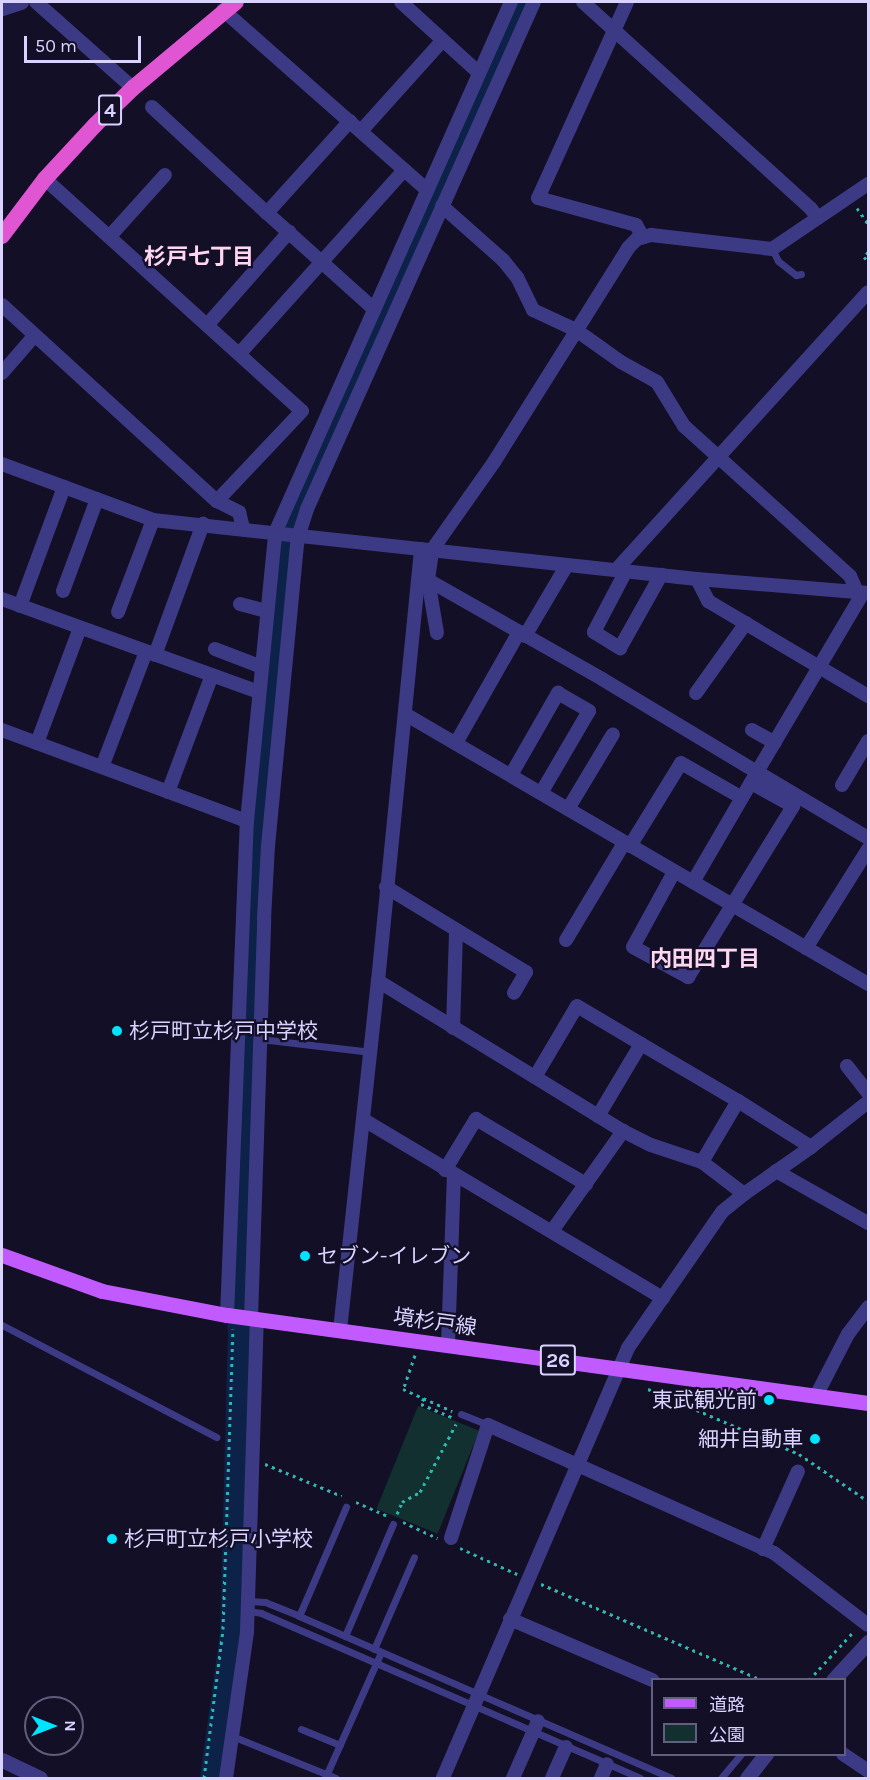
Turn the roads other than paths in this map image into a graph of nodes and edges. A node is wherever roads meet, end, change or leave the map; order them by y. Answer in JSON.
{"nodes":[{"id":1,"x":21,"y":2,"type":"edge"},
{"id":2,"x":36,"y":2,"type":"edge"},
{"id":3,"x":401,"y":2,"type":"edge"},
{"id":4,"x":511,"y":2,"type":"edge"},
{"id":5,"x":534,"y":2,"type":"edge"},
{"id":6,"x":582,"y":2,"type":"edge"},
{"id":7,"x":627,"y":2,"type":"edge"},
{"id":8,"x":230,"y":6,"type":"edge"},
{"id":9,"x":2,"y":8,"type":"edge"},
{"id":10,"x":614,"y":30,"type":"junction"},
{"id":11,"x":443,"y":40,"type":"junction"},
{"id":12,"x":479,"y":73,"type":"junction"},
{"id":13,"x":133,"y":88,"type":"junction"},
{"id":14,"x":152,"y":106,"type":"dead end"},
{"id":15,"x":350,"y":121,"type":"junction"},
{"id":16,"x":361,"y":131,"type":"junction"},
{"id":17,"x":404,"y":170,"type":"junction"},
{"id":18,"x":165,"y":176,"type":"dead end"},
{"id":19,"x":45,"y":179,"type":"junction"},
{"id":20,"x":868,"y":184,"type":"edge"},
{"id":21,"x":427,"y":190,"type":"junction"},
{"id":22,"x":442,"y":206,"type":"junction"},
{"id":23,"x":267,"y":213,"type":"junction"},
{"id":24,"x":818,"y":218,"type":"junction"},
{"id":25,"x":289,"y":232,"type":"junction"},
{"id":26,"x":2,"y":236,"type":"edge"},
{"id":27,"x":110,"y":236,"type":"junction"},
{"id":28,"x":643,"y":237,"type":"junction"},
{"id":29,"x":771,"y":249,"type":"junction"},
{"id":30,"x":320,"y":262,"type":"junction"},
{"id":31,"x":801,"y":274,"type":"dead end"},
{"id":32,"x":868,"y":292,"type":"edge"},
{"id":33,"x":2,"y":305,"type":"edge"},
{"id":34,"x":374,"y":309,"type":"junction"},
{"id":35,"x":208,"y":324,"type":"junction"},
{"id":36,"x":576,"y":330,"type":"junction"},
{"id":37,"x":35,"y":335,"type":"junction"},
{"id":38,"x":240,"y":354,"type":"junction"},
{"id":39,"x":2,"y":373,"type":"edge"},
{"id":40,"x":302,"y":411,"type":"junction"},
{"id":41,"x":321,"y":428,"type":"junction"},
{"id":42,"x":718,"y":458,"type":"junction"},
{"id":43,"x":4,"y":468,"type":"edge"},
{"id":44,"x":63,"y":487,"type":"junction"},
{"id":45,"x":97,"y":499,"type":"junction"},
{"id":46,"x":217,"y":501,"type":"junction"},
{"id":47,"x":153,"y":519,"type":"junction"},
{"id":48,"x":203,"y":524,"type":"junction"},
{"id":49,"x":243,"y":528,"type":"junction"},
{"id":50,"x":275,"y":533,"type":"junction"},
{"id":51,"x":298,"y":537,"type":"junction"},
{"id":52,"x":427,"y":550,"type":"junction"},
{"id":53,"x":567,"y":565,"type":"junction"},
{"id":54,"x":621,"y":571,"type":"junction"},
{"id":55,"x":661,"y":575,"type":"junction"},
{"id":56,"x":697,"y":579,"type":"junction"},
{"id":57,"x":428,"y":580,"type":"junction"},
{"id":58,"x":63,"y":591,"type":"dead end"},
{"id":59,"x":863,"y":593,"type":"edge"},
{"id":60,"x":2,"y":599,"type":"edge"},
{"id":61,"x":240,"y":604,"type":"dead end"},
{"id":62,"x":20,"y":606,"type":"junction"},
{"id":63,"x":267,"y":611,"type":"junction"},
{"id":64,"x":118,"y":612,"type":"dead end"},
{"id":65,"x":746,"y":623,"type":"junction"},
{"id":66,"x":80,"y":628,"type":"junction"},
{"id":67,"x":437,"y":633,"type":"dead end"},
{"id":68,"x":522,"y":634,"type":"junction"},
{"id":69,"x":215,"y":649,"type":"dead end"},
{"id":70,"x":150,"y":653,"type":"junction"},
{"id":71,"x":262,"y":667,"type":"junction"},
{"id":72,"x":820,"y":667,"type":"junction"},
{"id":73,"x":212,"y":675,"type":"junction"},
{"id":74,"x":259,"y":693,"type":"junction"},
{"id":75,"x":696,"y":693,"type":"dead end"},
{"id":76,"x":868,"y":696,"type":"edge"},
{"id":77,"x":405,"y":714,"type":"junction"},
{"id":78,"x":2,"y":730,"type":"edge"},
{"id":79,"x":752,"y":730,"type":"dead end"},
{"id":80,"x":613,"y":734,"type":"dead end"},
{"id":81,"x":868,"y":741,"type":"edge"},
{"id":82,"x":37,"y":743,"type":"junction"},
{"id":83,"x":456,"y":743,"type":"junction"},
{"id":84,"x":775,"y":743,"type":"junction"},
{"id":85,"x":102,"y":767,"type":"junction"},
{"id":86,"x":511,"y":775,"type":"junction"},
{"id":87,"x":754,"y":778,"type":"junction"},
{"id":88,"x":842,"y":785,"type":"dead end"},
{"id":89,"x":168,"y":792,"type":"junction"},
{"id":90,"x":541,"y":793,"type":"junction"},
{"id":91,"x":742,"y":798,"type":"junction"},
{"id":92,"x":568,"y":809,"type":"junction"},
{"id":93,"x":247,"y":821,"type":"junction"},
{"id":94,"x":868,"y":838,"type":"edge"},
{"id":95,"x":627,"y":844,"type":"junction"},
{"id":96,"x":868,"y":849,"type":"edge"},
{"id":97,"x":674,"y":872,"type":"junction"},
{"id":98,"x":693,"y":882,"type":"junction"},
{"id":99,"x":386,"y":887,"type":"junction"},
{"id":100,"x":732,"y":905,"type":"junction"},
{"id":101,"x":456,"y":930,"type":"junction"},
{"id":102,"x":566,"y":940,"type":"dead end"},
{"id":103,"x":806,"y":948,"type":"junction"},
{"id":104,"x":378,"y":981,"type":"junction"},
{"id":105,"x":868,"y":984,"type":"edge"},
{"id":106,"x":514,"y":993,"type":"dead end"},
{"id":107,"x":453,"y":1028,"type":"junction"},
{"id":108,"x":260,"y":1039,"type":"junction"},
{"id":109,"x":640,"y":1044,"type":"junction"},
{"id":110,"x":371,"y":1052,"type":"junction"},
{"id":111,"x":847,"y":1066,"type":"dead end"},
{"id":112,"x":535,"y":1077,"type":"junction"},
{"id":113,"x":868,"y":1093,"type":"edge"},
{"id":114,"x":738,"y":1101,"type":"junction"},
{"id":115,"x":868,"y":1102,"type":"edge"},
{"id":116,"x":598,"y":1116,"type":"junction"},
{"id":117,"x":364,"y":1120,"type":"junction"},
{"id":118,"x":623,"y":1131,"type":"junction"},
{"id":119,"x":811,"y":1147,"type":"junction"},
{"id":120,"x":702,"y":1162,"type":"junction"},
{"id":121,"x":776,"y":1172,"type":"junction"},
{"id":122,"x":450,"y":1173,"type":"junction"},
{"id":123,"x":586,"y":1184,"type":"junction"},
{"id":124,"x":744,"y":1194,"type":"junction"},
{"id":125,"x":868,"y":1223,"type":"edge"},
{"id":126,"x":552,"y":1231,"type":"junction"},
{"id":127,"x":2,"y":1255,"type":"edge"},
{"id":128,"x":663,"y":1298,"type":"junction"},
{"id":129,"x":868,"y":1307,"type":"edge"},
{"id":130,"x":241,"y":1320,"type":"junction"},
{"id":131,"x":2,"y":1325,"type":"edge"},
{"id":132,"x":340,"y":1330,"type":"junction"},
{"id":133,"x":448,"y":1345,"type":"junction"},
{"id":134,"x":617,"y":1369,"type":"junction"},
{"id":135,"x":816,"y":1396,"type":"junction"},
{"id":136,"x":868,"y":1403,"type":"edge"},
{"id":137,"x":461,"y":1414,"type":"road end"},
{"id":138,"x":488,"y":1425,"type":"junction"},
{"id":139,"x":216,"y":1437,"type":"dead end"},
{"id":140,"x":577,"y":1466,"type":"junction"},
{"id":141,"x":798,"y":1471,"type":"dead end"},
{"id":142,"x":346,"y":1507,"type":"dead end"},
{"id":143,"x":393,"y":1524,"type":"road end"},
{"id":144,"x":451,"y":1538,"type":"dead end"},
{"id":145,"x":764,"y":1549,"type":"junction"},
{"id":146,"x":414,"y":1557,"type":"dead end"},
{"id":147,"x":249,"y":1606,"type":"junction"},
{"id":148,"x":299,"y":1616,"type":"junction"},
{"id":149,"x":510,"y":1619,"type":"junction"},
{"id":150,"x":866,"y":1623,"type":"edge"},
{"id":151,"x":336,"y":1632,"type":"junction"},
{"id":152,"x":345,"y":1636,"type":"junction"},
{"id":153,"x":331,"y":1643,"type":"junction"},
{"id":154,"x":867,"y":1647,"type":"edge"},
{"id":155,"x":377,"y":1650,"type":"junction"},
{"id":156,"x":376,"y":1663,"type":"junction"},
{"id":157,"x":835,"y":1678,"type":"edge"},
{"id":158,"x":651,"y":1680,"type":"edge"},
{"id":159,"x":475,"y":1700,"type":"junction"},
{"id":160,"x":535,"y":1727,"type":"junction"},
{"id":161,"x":301,"y":1729,"type":"dead end"},
{"id":162,"x":232,"y":1736,"type":"junction"},
{"id":163,"x":340,"y":1745,"type":"junction"},
{"id":164,"x":566,"y":1747,"type":"junction"},
{"id":165,"x":740,"y":1756,"type":"edge"},
{"id":166,"x":765,"y":1756,"type":"edge"},
{"id":167,"x":844,"y":1756,"type":"edge"},
{"id":168,"x":3,"y":1763,"type":"edge"},
{"id":169,"x":607,"y":1764,"type":"junction"},
{"id":170,"x":868,"y":1772,"type":"edge"},
{"id":171,"x":326,"y":1777,"type":"edge"},
{"id":172,"x":40,"y":1779,"type":"edge"},
{"id":173,"x":226,"y":1779,"type":"edge"},
{"id":174,"x":336,"y":1779,"type":"edge"},
{"id":175,"x":443,"y":1779,"type":"edge"},
{"id":176,"x":513,"y":1779,"type":"edge"},
{"id":177,"x":552,"y":1779,"type":"edge"},
{"id":178,"x":601,"y":1779,"type":"edge"},
{"id":179,"x":640,"y":1779,"type":"edge"},
{"id":180,"x":671,"y":1779,"type":"edge"},
{"id":181,"x":721,"y":1779,"type":"edge"},
{"id":182,"x":747,"y":1779,"type":"edge"}],
"edges":[{"from":1,"to":9,"type":"street"},
{"from":2,"to":13,"type":"street"},
{"from":3,"to":11,"type":"street"},
{"from":4,"to":12,"type":"street"},
{"from":5,"to":22,"type":"street"},
{"from":6,"to":10,"type":"street"},
{"from":7,"to":10,"type":"street"},
{"from":8,"to":13,"type":"highway","number":"4"},
{"from":8,"to":15,"type":"street"},
{"from":10,"to":24,"type":"street"},
{"from":10,"to":28,"type":"street"},
{"from":11,"to":12,"type":"street"},
{"from":11,"to":16,"type":"street"},
{"from":12,"to":21,"type":"street"},
{"from":13,"to":19,"type":"highway","number":"4"},
{"from":14,"to":23,"type":"street"},
{"from":15,"to":16,"type":"street"},
{"from":15,"to":23,"type":"street"},
{"from":16,"to":17,"type":"street"},
{"from":17,"to":21,"type":"street"},
{"from":17,"to":30,"type":"street"},
{"from":18,"to":27,"type":"street"},
{"from":19,"to":26,"type":"highway","number":"4"},
{"from":19,"to":27,"type":"street"},
{"from":20,"to":24,"type":"street"},
{"from":21,"to":34,"type":"street"},
{"from":22,"to":36,"type":"street"},
{"from":22,"to":51,"type":"street"},
{"from":23,"to":25,"type":"street"},
{"from":24,"to":29,"type":"street"},
{"from":25,"to":30,"type":"street"},
{"from":25,"to":35,"type":"street"},
{"from":27,"to":35,"type":"street"},
{"from":28,"to":29,"type":"street"},
{"from":28,"to":36,"type":"street"},
{"from":29,"to":31,"type":"lane"},
{"from":30,"to":34,"type":"street"},
{"from":30,"to":38,"type":"street"},
{"from":32,"to":42,"type":"street"},
{"from":33,"to":37,"type":"street"},
{"from":34,"to":41,"type":"street"},
{"from":35,"to":38,"type":"street"},
{"from":36,"to":42,"type":"street"},
{"from":36,"to":52,"type":"street"},
{"from":37,"to":39,"type":"street"},
{"from":37,"to":46,"type":"street"},
{"from":38,"to":40,"type":"street"},
{"from":40,"to":41,"type":"street"},
{"from":40,"to":46,"type":"street"},
{"from":41,"to":50,"type":"street"},
{"from":42,"to":54,"type":"street"},
{"from":42,"to":59,"type":"street"},
{"from":43,"to":44,"type":"street"},
{"from":44,"to":45,"type":"street"},
{"from":44,"to":62,"type":"street"},
{"from":45,"to":47,"type":"street"},
{"from":45,"to":58,"type":"street"},
{"from":46,"to":49,"type":"street"},
{"from":47,"to":48,"type":"street"},
{"from":47,"to":64,"type":"street"},
{"from":48,"to":49,"type":"street"},
{"from":48,"to":70,"type":"street"},
{"from":49,"to":50,"type":"street"},
{"from":50,"to":51,"type":"street"},
{"from":50,"to":63,"type":"street"},
{"from":51,"to":52,"type":"street"},
{"from":51,"to":108,"type":"street"},
{"from":52,"to":53,"type":"street"},
{"from":52,"to":57,"type":"street"},
{"from":52,"to":77,"type":"street"},
{"from":53,"to":54,"type":"street"},
{"from":53,"to":68,"type":"street"},
{"from":54,"to":55,"type":"street"},
{"from":54,"to":55,"type":"street"},
{"from":55,"to":56,"type":"street"},
{"from":56,"to":59,"type":"street"},
{"from":56,"to":65,"type":"street"},
{"from":57,"to":67,"type":"street"},
{"from":57,"to":68,"type":"street"},
{"from":59,"to":72,"type":"street"},
{"from":60,"to":62,"type":"street"},
{"from":61,"to":63,"type":"street"},
{"from":62,"to":66,"type":"street"},
{"from":63,"to":71,"type":"street"},
{"from":65,"to":72,"type":"street"},
{"from":65,"to":75,"type":"street"},
{"from":66,"to":70,"type":"street"},
{"from":66,"to":82,"type":"street"},
{"from":68,"to":83,"type":"street"},
{"from":68,"to":87,"type":"street"},
{"from":69,"to":71,"type":"street"},
{"from":70,"to":73,"type":"street"},
{"from":70,"to":85,"type":"street"},
{"from":71,"to":74,"type":"street"},
{"from":72,"to":76,"type":"street"},
{"from":72,"to":84,"type":"street"},
{"from":73,"to":74,"type":"street"},
{"from":73,"to":89,"type":"street"},
{"from":74,"to":93,"type":"street"},
{"from":77,"to":83,"type":"street"},
{"from":77,"to":99,"type":"street"},
{"from":78,"to":82,"type":"street"},
{"from":79,"to":84,"type":"street"},
{"from":80,"to":92,"type":"street"},
{"from":81,"to":88,"type":"street"},
{"from":82,"to":85,"type":"street"},
{"from":83,"to":86,"type":"street"},
{"from":84,"to":87,"type":"street"},
{"from":85,"to":89,"type":"street"},
{"from":86,"to":90,"type":"street"},
{"from":86,"to":90,"type":"street"},
{"from":87,"to":91,"type":"street"},
{"from":87,"to":94,"type":"street"},
{"from":87,"to":100,"type":"street"},
{"from":89,"to":93,"type":"street"},
{"from":90,"to":92,"type":"street"},
{"from":91,"to":95,"type":"street"},
{"from":91,"to":98,"type":"street"},
{"from":92,"to":95,"type":"street"},
{"from":93,"to":130,"type":"street"},
{"from":95,"to":97,"type":"street"},
{"from":95,"to":102,"type":"street"},
{"from":96,"to":103,"type":"street"},
{"from":97,"to":98,"type":"street"},
{"from":97,"to":100,"type":"street"},
{"from":98,"to":100,"type":"street"},
{"from":99,"to":101,"type":"street"},
{"from":99,"to":104,"type":"street"},
{"from":100,"to":103,"type":"street"},
{"from":101,"to":106,"type":"street"},
{"from":101,"to":107,"type":"street"},
{"from":103,"to":105,"type":"street"},
{"from":104,"to":107,"type":"street"},
{"from":104,"to":110,"type":"street"},
{"from":107,"to":112,"type":"street"},
{"from":108,"to":110,"type":"lane"},
{"from":108,"to":130,"type":"street"},
{"from":109,"to":112,"type":"street"},
{"from":109,"to":114,"type":"street"},
{"from":109,"to":116,"type":"street"},
{"from":110,"to":117,"type":"street"},
{"from":111,"to":113,"type":"street"},
{"from":112,"to":116,"type":"street"},
{"from":114,"to":119,"type":"street"},
{"from":114,"to":120,"type":"street"},
{"from":115,"to":119,"type":"street"},
{"from":116,"to":118,"type":"street"},
{"from":117,"to":122,"type":"street"},
{"from":117,"to":132,"type":"street"},
{"from":118,"to":120,"type":"street"},
{"from":118,"to":123,"type":"street"},
{"from":119,"to":121,"type":"street"},
{"from":120,"to":124,"type":"street"},
{"from":121,"to":124,"type":"street"},
{"from":121,"to":125,"type":"street"},
{"from":122,"to":123,"type":"street"},
{"from":122,"to":126,"type":"street"},
{"from":122,"to":133,"type":"street"},
{"from":123,"to":126,"type":"street"},
{"from":124,"to":128,"type":"street"},
{"from":126,"to":128,"type":"street"},
{"from":127,"to":130,"type":"main road","name":"境杉戸線","number":"26"},
{"from":128,"to":134,"type":"street"},
{"from":129,"to":135,"type":"street"},
{"from":130,"to":132,"type":"main road","name":"境杉戸線","number":"26"},
{"from":130,"to":147,"type":"street"},
{"from":131,"to":139,"type":"lane"},
{"from":132,"to":133,"type":"main road","name":"境杉戸線","number":"26"},
{"from":133,"to":134,"type":"main road","name":"境杉戸線","number":"26"},
{"from":134,"to":135,"type":"main road","name":"境杉戸線","number":"26"},
{"from":134,"to":140,"type":"street"},
{"from":135,"to":136,"type":"main road","name":"境杉戸線","number":"26"},
{"from":137,"to":138,"type":"lane"},
{"from":138,"to":140,"type":"street"},
{"from":138,"to":144,"type":"street"},
{"from":140,"to":145,"type":"street"},
{"from":140,"to":149,"type":"street"},
{"from":141,"to":145,"type":"street"},
{"from":142,"to":148,"type":"lane"},
{"from":143,"to":152,"type":"lane"},
{"from":145,"to":150,"type":"street"},
{"from":146,"to":155,"type":"lane"},
{"from":147,"to":148,"type":"lane"},
{"from":147,"to":153,"type":"lane"},
{"from":147,"to":162,"type":"street"},
{"from":148,"to":151,"type":"lane"},
{"from":149,"to":158,"type":"street"},
{"from":149,"to":159,"type":"street"},
{"from":151,"to":152,"type":"lane"},
{"from":151,"to":153,"type":"lane"},
{"from":152,"to":155,"type":"lane"},
{"from":153,"to":156,"type":"lane"},
{"from":154,"to":157,"type":"street"},
{"from":155,"to":156,"type":"lane"},
{"from":155,"to":159,"type":"lane"},
{"from":156,"to":159,"type":"lane"},
{"from":156,"to":163,"type":"lane"},
{"from":159,"to":160,"type":"lane"},
{"from":159,"to":160,"type":"lane"},
{"from":159,"to":175,"type":"street"},
{"from":160,"to":164,"type":"lane"},
{"from":160,"to":176,"type":"street"},
{"from":160,"to":180,"type":"lane"},
{"from":161,"to":163,"type":"lane"},
{"from":162,"to":171,"type":"lane"},
{"from":162,"to":173,"type":"street"},
{"from":163,"to":171,"type":"lane"},
{"from":164,"to":169,"type":"lane"},
{"from":164,"to":177,"type":"street"},
{"from":165,"to":181,"type":"lane"},
{"from":166,"to":182,"type":"street"},
{"from":167,"to":170,"type":"street"},
{"from":168,"to":172,"type":"street"},
{"from":169,"to":178,"type":"street"},
{"from":169,"to":179,"type":"lane"},
{"from":171,"to":174,"type":"lane"}]}
